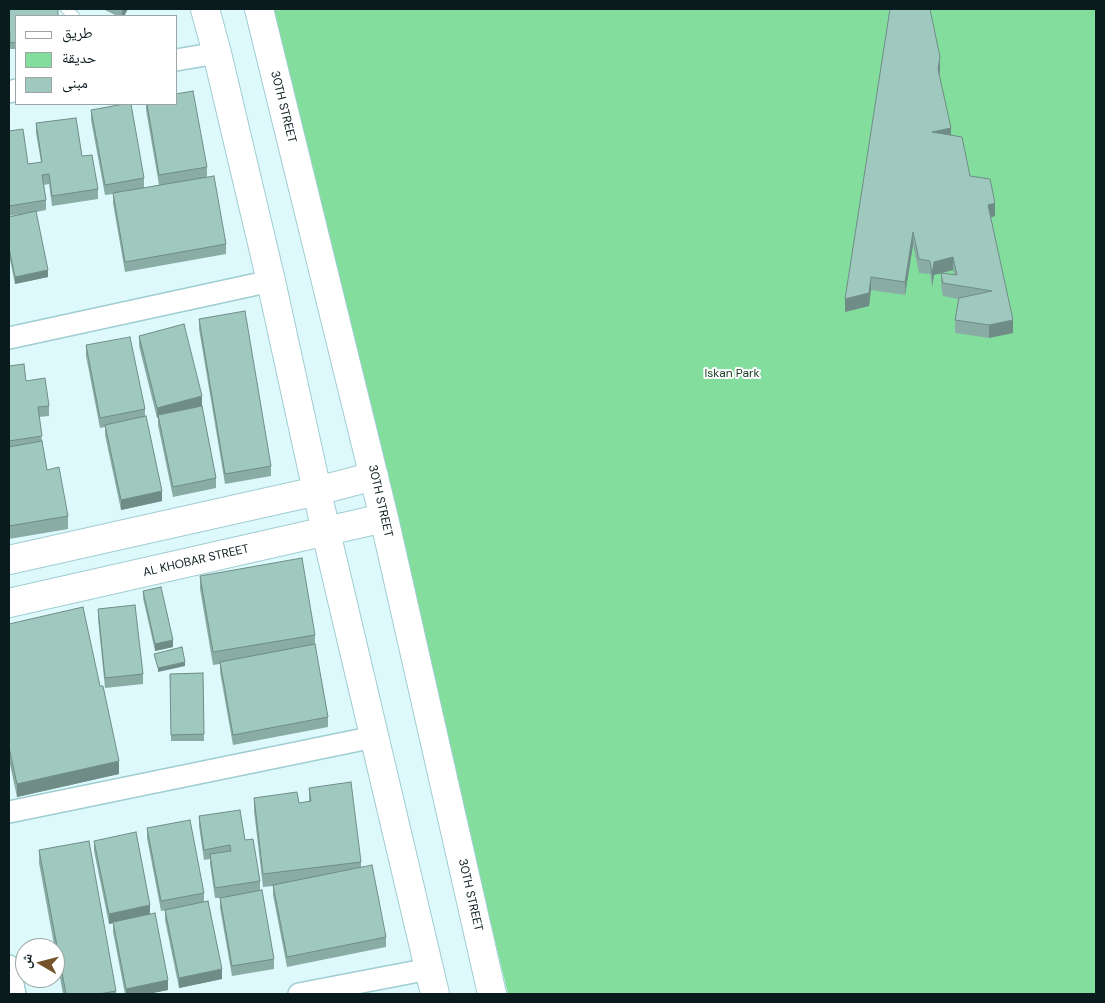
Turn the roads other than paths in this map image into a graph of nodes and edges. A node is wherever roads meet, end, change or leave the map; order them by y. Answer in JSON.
{"nodes":[{"id":1,"x":206,"y":9,"type":"edge"},
{"id":2,"x":259,"y":9,"type":"edge"},
{"id":3,"x":217,"y":53,"type":"junction"},
{"id":4,"x":178,"y":60,"type":"edge"},
{"id":5,"x":271,"y":281,"type":"junction"},
{"id":6,"x":9,"y":338,"type":"edge"},
{"id":7,"x":374,"y":476,"type":"junction"},
{"id":8,"x":317,"y":491,"type":"junction"},
{"id":9,"x":384,"y":518,"type":"junction"},
{"id":10,"x":326,"y":532,"type":"junction"},
{"id":11,"x":9,"y":560,"type":"edge"},
{"id":12,"x":9,"y":603,"type":"edge"},
{"id":13,"x":374,"y":737,"type":"junction"},
{"id":14,"x":9,"y":812,"type":"edge"},
{"id":15,"x":9,"y":966,"type":"edge"},
{"id":16,"x":432,"y":982,"type":"edge"},
{"id":17,"x":15,"y":994,"type":"edge"},
{"id":18,"x":299,"y":994,"type":"edge"},
{"id":19,"x":492,"y":994,"type":"edge"}],
"edges":[{"from":1,"to":3,"type":"street"},
{"from":2,"to":7,"type":"street","name":"30TH STREET"},
{"from":3,"to":4,"type":"street"},
{"from":3,"to":5,"type":"street"},
{"from":5,"to":6,"type":"street"},
{"from":5,"to":8,"type":"street"},
{"from":7,"to":8,"type":"street"},
{"from":7,"to":9,"type":"street","name":"30TH STREET"},
{"from":8,"to":10,"type":"street"},
{"from":8,"to":11,"type":"street"},
{"from":9,"to":10,"type":"street","name":"AL KHOBAR STREET"},
{"from":9,"to":19,"type":"street","name":"30TH STREET"},
{"from":10,"to":12,"type":"street","name":"AL KHOBAR STREET"},
{"from":10,"to":13,"type":"street"},
{"from":13,"to":14,"type":"street"},
{"from":13,"to":16,"type":"street"},
{"from":15,"to":17,"type":"street"},
{"from":16,"to":18,"type":"street"}]}
